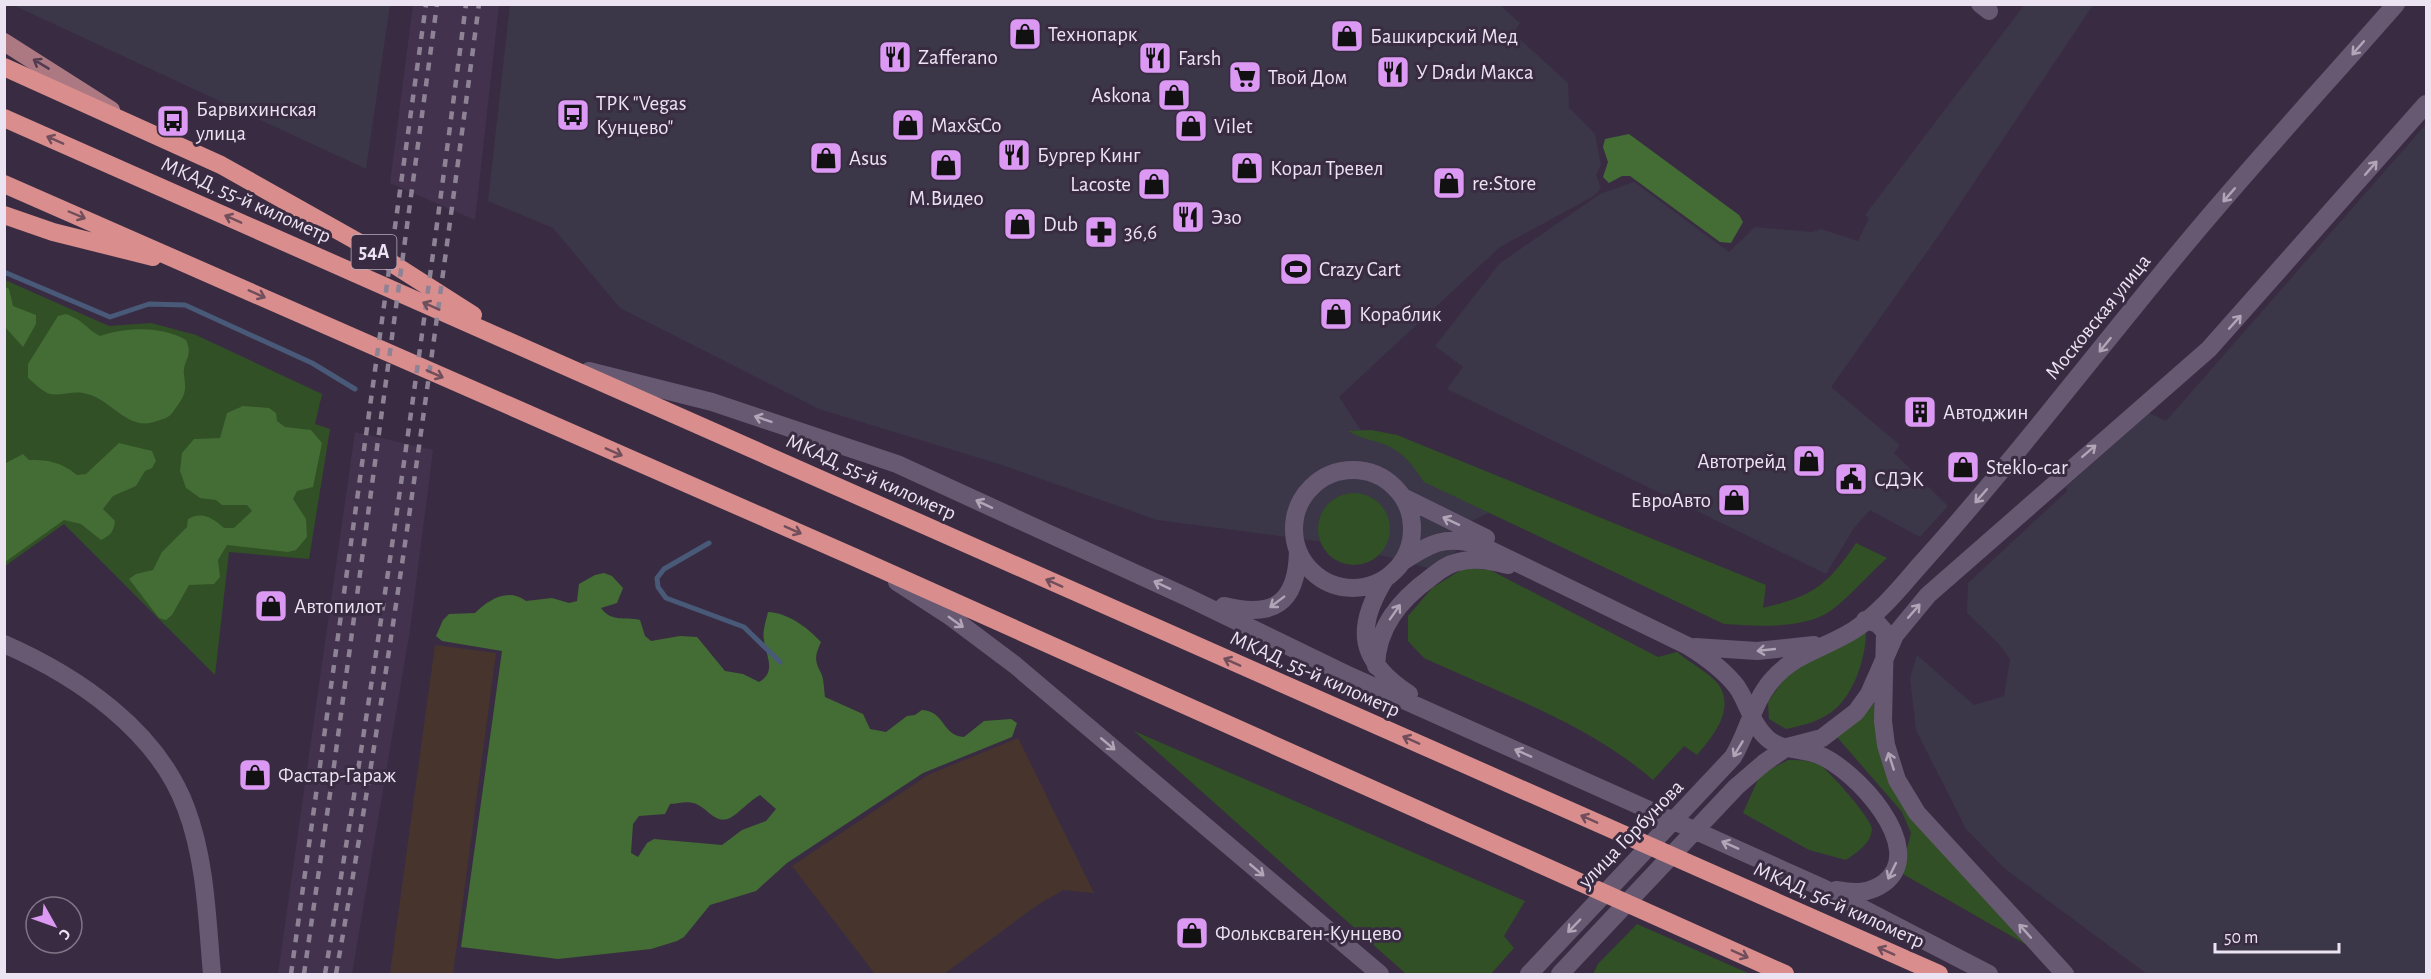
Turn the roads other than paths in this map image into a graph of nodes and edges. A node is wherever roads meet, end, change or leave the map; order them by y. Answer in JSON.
{"nodes":[{"id":1,"x":2396,"y":4,"type":"edge"},
{"id":2,"x":4,"y":42,"type":"edge"},
{"id":3,"x":4,"y":67,"type":"edge"},
{"id":4,"x":2427,"y":104,"type":"edge"},
{"id":5,"x":4,"y":118,"type":"edge"},
{"id":6,"x":125,"y":120,"type":"junction"},
{"id":7,"x":4,"y":184,"type":"edge"},
{"id":8,"x":4,"y":215,"type":"edge"},
{"id":9,"x":204,"y":270,"type":"junction"},
{"id":10,"x":523,"y":347,"type":"junction"},
{"id":11,"x":564,"y":365,"type":"junction"},
{"id":12,"x":1403,"y":497,"type":"junction"},
{"id":13,"x":1298,"y":551,"type":"junction"},
{"id":14,"x":854,"y":557,"type":"junction"},
{"id":15,"x":1402,"y":562,"type":"junction"},
{"id":16,"x":1536,"y":573,"type":"junction"},
{"id":17,"x":1385,"y":579,"type":"junction"},
{"id":18,"x":1189,"y":598,"type":"junction"},
{"id":19,"x":1865,"y":620,"type":"junction"},
{"id":20,"x":4,"y":644,"type":"edge"},
{"id":21,"x":1824,"y":644,"type":"junction"},
{"id":22,"x":1688,"y":646,"type":"junction"},
{"id":23,"x":1885,"y":661,"type":"junction"},
{"id":24,"x":1376,"y":666,"type":"junction"},
{"id":25,"x":1752,"y":716,"type":"junction"},
{"id":26,"x":1443,"y":717,"type":"junction"},
{"id":27,"x":1787,"y":747,"type":"junction"},
{"id":28,"x":1720,"y":877,"type":"joint"},
{"id":29,"x":1823,"y":888,"type":"junction"},
{"id":30,"x":1532,"y":972,"type":"edge"},
{"id":31,"x":212,"y":975,"type":"edge"},
{"id":32,"x":1380,"y":975,"type":"edge"},
{"id":33,"x":1560,"y":975,"type":"edge"},
{"id":34,"x":1785,"y":975,"type":"edge"},
{"id":35,"x":1940,"y":975,"type":"edge"},
{"id":36,"x":1989,"y":975,"type":"edge"},
{"id":37,"x":2065,"y":975,"type":"edge"}],
"edges":[{"from":1,"to":19,"type":"street","name":"Московская улица","one_way":true},
{"from":6,"to":2,"type":"main road","one_way":true},
{"from":3,"to":6,"type":"highway","number":"54А"},
{"from":23,"to":4,"type":"street","one_way":true},
{"from":10,"to":5,"type":"highway","name":"МКАД, 55-й километр","one_way":true},
{"from":6,"to":10,"type":"highway","number":"54А"},
{"from":7,"to":9,"type":"highway","one_way":true},
{"from":8,"to":9,"type":"highway"},
{"from":9,"to":14,"type":"highway","one_way":true},
{"from":10,"to":11,"type":"highway","name":"МКАД, 55-й километр"},
{"from":18,"to":11,"type":"street","one_way":true},
{"from":28,"to":11,"type":"highway","name":"МКАД, 55-й километр","one_way":true},
{"from":12,"to":13,"type":"street"},
{"from":12,"to":15,"type":"street"},
{"from":16,"to":12,"type":"street","one_way":true},
{"from":13,"to":17,"type":"street"},
{"from":13,"to":18,"type":"street","one_way":true},
{"from":14,"to":32,"type":"street","one_way":true},
{"from":14,"to":34,"type":"highway","one_way":true},
{"from":15,"to":16,"type":"street"},
{"from":15,"to":17,"type":"street"},
{"from":16,"to":22,"type":"street"},
{"from":24,"to":16,"type":"street","one_way":true},
{"from":17,"to":24,"type":"street"},
{"from":18,"to":26,"type":"street"},
{"from":19,"to":21,"type":"street","name":"Московская улица"},
{"from":19,"to":23,"type":"street"},
{"from":20,"to":31,"type":"street"},
{"from":21,"to":22,"type":"street","one_way":true},
{"from":21,"to":25,"type":"street","name":"улица Горбунова"},
{"from":22,"to":25,"type":"street"},
{"from":23,"to":27,"type":"street"},
{"from":37,"to":23,"type":"street","one_way":true},
{"from":24,"to":26,"type":"street"},
{"from":25,"to":27,"type":"street"},
{"from":25,"to":30,"type":"street","name":"улица Горбунова","one_way":true},
{"from":29,"to":26,"type":"street","one_way":true},
{"from":27,"to":29,"type":"street","one_way":true},
{"from":27,"to":33,"type":"street","name":"улица Горбунова"},
{"from":35,"to":28,"type":"highway","name":"МКАД, 56-й километр","one_way":true},
{"from":29,"to":36,"type":"street"}]}
